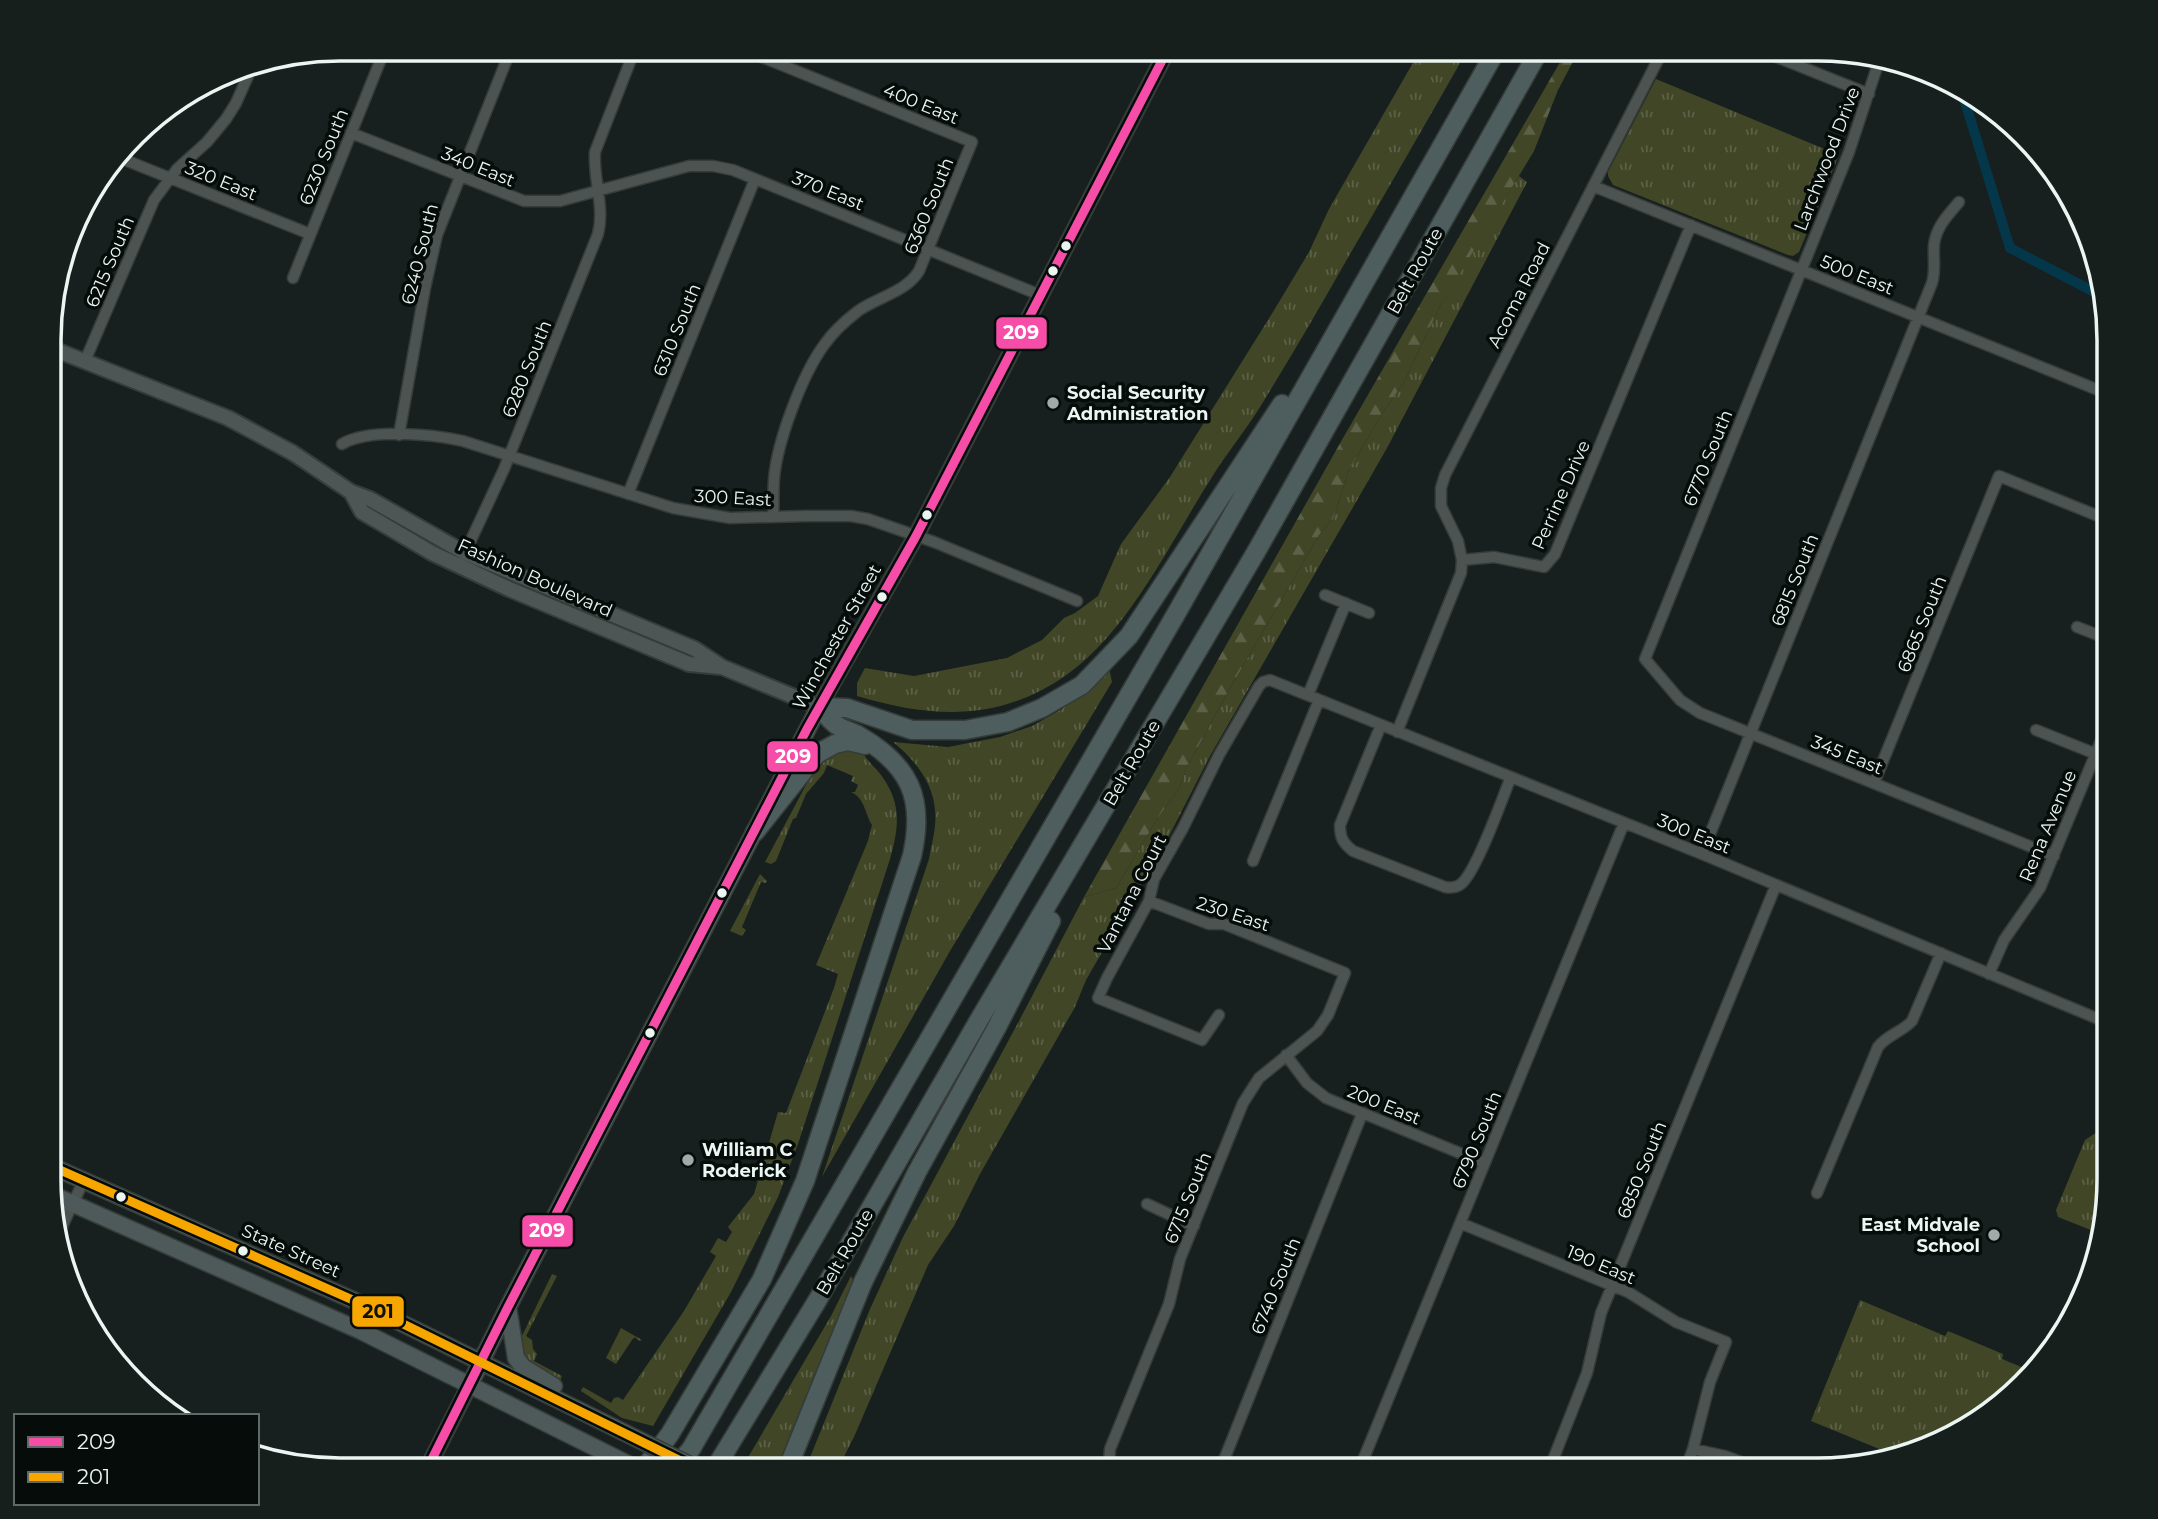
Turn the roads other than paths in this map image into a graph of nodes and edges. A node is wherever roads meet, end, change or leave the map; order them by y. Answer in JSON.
{"nodes":[{"id":1,"x":380,"y":61,"type":"edge"},
{"id":2,"x":506,"y":61,"type":"edge"},
{"id":3,"x":630,"y":61,"type":"edge"},
{"id":4,"x":772,"y":61,"type":"edge"},
{"id":5,"x":1162,"y":61,"type":"edge"},
{"id":6,"x":1491,"y":61,"type":"edge"},
{"id":7,"x":1534,"y":61,"type":"edge"},
{"id":8,"x":1656,"y":61,"type":"edge"},
{"id":9,"x":1786,"y":61,"type":"edge"},
{"id":10,"x":1877,"y":68,"type":"edge"},
{"id":11,"x":247,"y":78,"type":"edge"},
{"id":12,"x":1869,"y":94,"type":"junction"},
{"id":13,"x":351,"y":133,"type":"junction"},
{"id":14,"x":972,"y":142,"type":"joint"},
{"id":15,"x":127,"y":161,"type":"edge"},
{"id":16,"x":460,"y":177,"type":"junction"},
{"id":17,"x":170,"y":178,"type":"junction"},
{"id":18,"x":755,"y":179,"type":"junction"},
{"id":19,"x":1593,"y":186,"type":"junction"},
{"id":20,"x":598,"y":192,"type":"junction"},
{"id":21,"x":1959,"y":202,"type":"dead end"},
{"id":22,"x":1691,"y":225,"type":"junction"},
{"id":23,"x":310,"y":234,"type":"junction"},
{"id":24,"x":928,"y":248,"type":"junction"},
{"id":25,"x":1370,"y":269,"type":"junction"},
{"id":26,"x":1802,"y":270,"type":"junction"},
{"id":27,"x":293,"y":278,"type":"dead end"},
{"id":28,"x":1040,"y":295,"type":"junction"},
{"id":29,"x":1918,"y":318,"type":"junction"},
{"id":30,"x":61,"y":352,"type":"edge"},
{"id":31,"x":85,"y":361,"type":"junction"},
{"id":32,"x":2097,"y":390,"type":"edge"},
{"id":33,"x":399,"y":435,"type":"junction"},
{"id":34,"x":342,"y":444,"type":"dead end"},
{"id":35,"x":509,"y":456,"type":"junction"},
{"id":36,"x":351,"y":492,"type":"junction"},
{"id":37,"x":628,"y":494,"type":"junction"},
{"id":38,"x":2097,"y":516,"type":"edge"},
{"id":39,"x":774,"y":517,"type":"junction"},
{"id":40,"x":916,"y":536,"type":"junction"},
{"id":41,"x":465,"y":553,"type":"junction"},
{"id":42,"x":1462,"y":560,"type":"junction"},
{"id":43,"x":1325,"y":594,"type":"dead end"},
{"id":44,"x":1077,"y":601,"type":"dead end"},
{"id":45,"x":1346,"y":603,"type":"junction"},
{"id":46,"x":1369,"y":613,"type":"dead end"},
{"id":47,"x":2077,"y":626,"type":"dead end"},
{"id":48,"x":2097,"y":634,"type":"edge"},
{"id":49,"x":1645,"y":659,"type":"joint"},
{"id":50,"x":722,"y":667,"type":"junction"},
{"id":51,"x":1266,"y":681,"type":"joint"},
{"id":52,"x":1308,"y":695,"type":"junction"},
{"id":53,"x":1320,"y":700,"type":"junction"},
{"id":54,"x":819,"y":708,"type":"junction"},
{"id":55,"x":1381,"y":725,"type":"junction"},
{"id":56,"x":2036,"y":730,"type":"dead end"},
{"id":57,"x":1397,"y":732,"type":"junction"},
{"id":58,"x":1751,"y":733,"type":"junction"},
{"id":59,"x":876,"y":748,"type":"junction"},
{"id":60,"x":2096,"y":754,"type":"joint"},
{"id":61,"x":1510,"y":779,"type":"junction"},
{"id":62,"x":1874,"y":783,"type":"junction"},
{"id":63,"x":1120,"y":784,"type":"junction"},
{"id":64,"x":1624,"y":823,"type":"junction"},
{"id":65,"x":755,"y":832,"type":"junction"},
{"id":66,"x":1702,"y":855,"type":"junction"},
{"id":67,"x":2054,"y":856,"type":"junction"},
{"id":68,"x":1253,"y":862,"type":"dead end"},
{"id":69,"x":1776,"y":885,"type":"junction"},
{"id":70,"x":1149,"y":901,"type":"junction"},
{"id":71,"x":1941,"y":953,"type":"junction"},
{"id":72,"x":1345,"y":973,"type":"joint"},
{"id":73,"x":1989,"y":974,"type":"junction"},
{"id":74,"x":1219,"y":1015,"type":"dead end"},
{"id":75,"x":2097,"y":1018,"type":"edge"},
{"id":76,"x":1286,"y":1055,"type":"junction"},
{"id":77,"x":1362,"y":1114,"type":"junction"},
{"id":78,"x":1485,"y":1163,"type":"junction"},
{"id":79,"x":61,"y":1170,"type":"edge"},
{"id":80,"x":84,"y":1180,"type":"junction"},
{"id":81,"x":1817,"y":1194,"type":"dead end"},
{"id":82,"x":62,"y":1198,"type":"edge"},
{"id":83,"x":74,"y":1203,"type":"junction"},
{"id":84,"x":1147,"y":1204,"type":"dead end"},
{"id":85,"x":65,"y":1221,"type":"edge"},
{"id":86,"x":1460,"y":1223,"type":"junction"},
{"id":87,"x":1194,"y":1226,"type":"junction"},
{"id":88,"x":1612,"y":1286,"type":"junction"},
{"id":89,"x":508,"y":1307,"type":"junction"},
{"id":90,"x":481,"y":1361,"type":"junction"},
{"id":91,"x":470,"y":1384,"type":"junction"},
{"id":92,"x":613,"y":1427,"type":"junction"},
{"id":93,"x":1693,"y":1449,"type":"junction"},
{"id":94,"x":433,"y":1458,"type":"edge"},
{"id":95,"x":618,"y":1458,"type":"edge"},
{"id":96,"x":650,"y":1458,"type":"edge"},
{"id":97,"x":677,"y":1458,"type":"edge"},
{"id":98,"x":682,"y":1458,"type":"edge"},
{"id":99,"x":721,"y":1458,"type":"edge"},
{"id":100,"x":792,"y":1458,"type":"edge"},
{"id":101,"x":1111,"y":1458,"type":"edge"},
{"id":102,"x":1225,"y":1458,"type":"edge"},
{"id":103,"x":1364,"y":1458,"type":"edge"},
{"id":104,"x":1554,"y":1458,"type":"edge"},
{"id":105,"x":1690,"y":1458,"type":"edge"},
{"id":106,"x":1730,"y":1458,"type":"edge"}],
"edges":[{"from":1,"to":13,"type":"street","name":"6230 South"},
{"from":2,"to":16,"type":"street","name":"6240 South"},
{"from":3,"to":20,"type":"street","name":"6280 South"},
{"from":4,"to":14,"type":"street","name":"400 East"},
{"from":5,"to":28,"type":"street","name":"Winchester Street"},
{"from":6,"to":25,"type":"highway","name":"Belt Route"},
{"from":7,"to":63,"type":"highway","name":"Belt Route"},
{"from":8,"to":19,"type":"street","name":"Acoma Road"},
{"from":9,"to":12,"type":"street"},
{"from":10,"to":12,"type":"street","name":"Larchwood Drive"},
{"from":11,"to":17,"type":"street","name":"6215 South"},
{"from":12,"to":26,"type":"street","name":"Larchwood Drive"},
{"from":13,"to":16,"type":"street","name":"340 East"},
{"from":13,"to":23,"type":"street","name":"6230 South"},
{"from":14,"to":24,"type":"street","name":"6360 South"},
{"from":15,"to":17,"type":"street","name":"320 East"},
{"from":16,"to":20,"type":"street","name":"340 East"},
{"from":16,"to":33,"type":"street","name":"6240 South"},
{"from":17,"to":23,"type":"street","name":"320 East"},
{"from":17,"to":31,"type":"street","name":"6215 South"},
{"from":18,"to":20,"type":"street","name":"370 East"},
{"from":18,"to":24,"type":"street","name":"370 East"},
{"from":18,"to":37,"type":"street","name":"6310 South"},
{"from":19,"to":22,"type":"street","name":"500 East"},
{"from":19,"to":42,"type":"street","name":"Acoma Road"},
{"from":20,"to":35,"type":"street","name":"6280 South"},
{"from":21,"to":29,"type":"street","name":"6815 South"},
{"from":22,"to":26,"type":"street","name":"500 East"},
{"from":22,"to":42,"type":"street","name":"Perrine Drive"},
{"from":23,"to":27,"type":"street","name":"6230 South"},
{"from":24,"to":28,"type":"street","name":"370 East"},
{"from":24,"to":39,"type":"street","name":"6360 South"},
{"from":25,"to":54,"type":"highway"},
{"from":25,"to":98,"type":"highway","name":"Belt Route"},
{"from":26,"to":29,"type":"street","name":"500 East"},
{"from":26,"to":49,"type":"street","name":"6770 South"},
{"from":28,"to":40,"type":"street","name":"Winchester Street"},
{"from":29,"to":32,"type":"street","name":"500 East"},
{"from":29,"to":58,"type":"street","name":"6815 South"},
{"from":30,"to":31,"type":"street","name":"Fashion Boulevard"},
{"from":31,"to":36,"type":"street","name":"Fashion Boulevard"},
{"from":33,"to":34,"type":"street","name":"300 East"},
{"from":33,"to":35,"type":"street","name":"300 East"},
{"from":35,"to":37,"type":"street","name":"300 East"},
{"from":35,"to":41,"type":"street","name":"6280 South"},
{"from":36,"to":41,"type":"street","name":"Fashion Boulevard"},
{"from":36,"to":50,"type":"street","name":"Fashion Boulevard"},
{"from":37,"to":39,"type":"street","name":"300 East"},
{"from":38,"to":62,"type":"street","name":"6865 South"},
{"from":39,"to":40,"type":"street","name":"300 East"},
{"from":40,"to":44,"type":"street","name":"300 East"},
{"from":40,"to":54,"type":"street","name":"Winchester Street"},
{"from":41,"to":50,"type":"street","name":"Fashion Boulevard"},
{"from":42,"to":57,"type":"street"},
{"from":43,"to":45,"type":"street"},
{"from":45,"to":46,"type":"street"},
{"from":45,"to":52,"type":"street"},
{"from":47,"to":48,"type":"street"},
{"from":49,"to":58,"type":"street","name":"345 East"},
{"from":50,"to":54,"type":"street","name":"Fashion Boulevard"},
{"from":51,"to":52,"type":"street","name":"300 East"},
{"from":51,"to":70,"type":"street","name":"Vantana Court"},
{"from":52,"to":53,"type":"street","name":"300 East"},
{"from":53,"to":55,"type":"street","name":"300 East"},
{"from":53,"to":68,"type":"street"},
{"from":54,"to":59,"type":"highway"},
{"from":54,"to":65,"type":"main road","name":"Winchester Street"},
{"from":55,"to":57,"type":"street","name":"300 East"},
{"from":55,"to":61,"type":"street"},
{"from":56,"to":60,"type":"street"},
{"from":57,"to":61,"type":"street","name":"300 East"},
{"from":58,"to":62,"type":"street","name":"345 East"},
{"from":58,"to":66,"type":"street","name":"6815 South"},
{"from":59,"to":65,"type":"highway"},
{"from":59,"to":96,"type":"highway"},
{"from":60,"to":67,"type":"street","name":"Rena Avenue"},
{"from":61,"to":64,"type":"street","name":"300 East"},
{"from":62,"to":67,"type":"street","name":"345 East"},
{"from":63,"to":99,"type":"highway","name":"Belt Route"},
{"from":63,"to":100,"type":"highway"},
{"from":64,"to":66,"type":"street","name":"300 East"},
{"from":64,"to":78,"type":"street","name":"6790 South"},
{"from":65,"to":89,"type":"main road","name":"Winchester Street"},
{"from":66,"to":69,"type":"street","name":"300 East"},
{"from":67,"to":73,"type":"street","name":"Rena Avenue"},
{"from":69,"to":71,"type":"street","name":"300 East"},
{"from":69,"to":88,"type":"street","name":"6850 South"},
{"from":70,"to":72,"type":"street","name":"230 East"},
{"from":70,"to":74,"type":"street","name":"Vantana Court"},
{"from":71,"to":73,"type":"street","name":"300 East"},
{"from":71,"to":81,"type":"street"},
{"from":72,"to":76,"type":"street","name":"6715 South"},
{"from":73,"to":75,"type":"street","name":"300 East"},
{"from":76,"to":77,"type":"street","name":"200 East"},
{"from":76,"to":87,"type":"street","name":"6715 South"},
{"from":77,"to":78,"type":"street","name":"200 East"},
{"from":77,"to":102,"type":"street","name":"6740 South"},
{"from":78,"to":86,"type":"street","name":"6790 South"},
{"from":79,"to":80,"type":"main road","name":"State Street"},
{"from":80,"to":83,"type":"street"},
{"from":80,"to":90,"type":"main road","name":"State Street"},
{"from":82,"to":83,"type":"main road"},
{"from":83,"to":85,"type":"street"},
{"from":83,"to":91,"type":"main road"},
{"from":84,"to":87,"type":"street"},
{"from":86,"to":88,"type":"street","name":"190 East"},
{"from":86,"to":103,"type":"street","name":"6790 South"},
{"from":87,"to":101,"type":"street","name":"6715 South"},
{"from":88,"to":93,"type":"street","name":"190 East"},
{"from":88,"to":104,"type":"street","name":"6850 South"},
{"from":89,"to":90,"type":"main road","name":"Winchester Street"},
{"from":89,"to":92,"type":"main road"},
{"from":90,"to":91,"type":"main road","name":"Winchester Street"},
{"from":90,"to":92,"type":"main road","name":"State Street"},
{"from":91,"to":94,"type":"street","name":"Winchester Street"},
{"from":91,"to":95,"type":"main road"},
{"from":92,"to":97,"type":"main road","name":"State Street","bridge":true},
{"from":93,"to":105,"type":"street"},
{"from":93,"to":106,"type":"street"}]}
